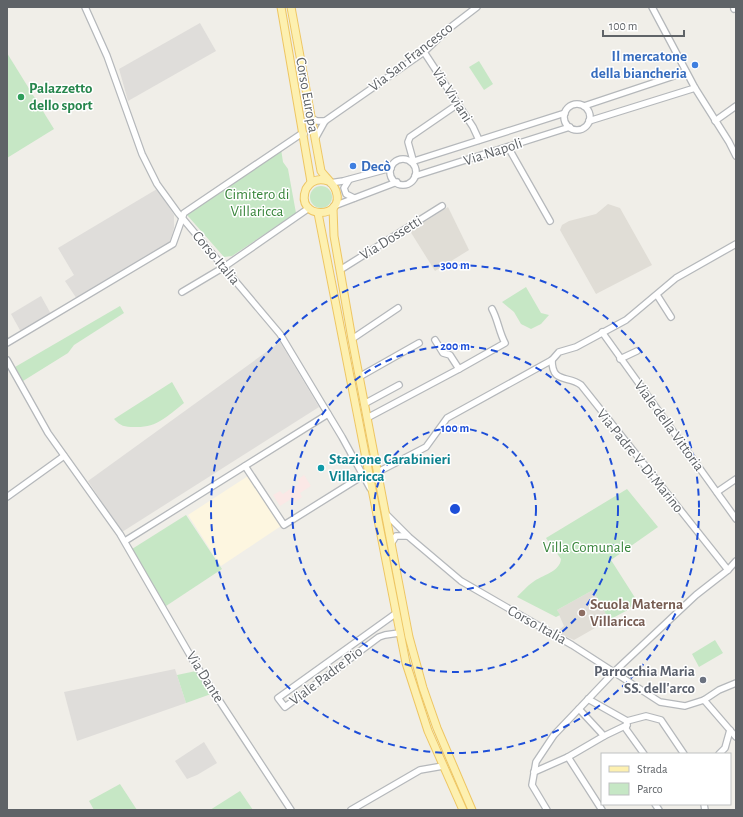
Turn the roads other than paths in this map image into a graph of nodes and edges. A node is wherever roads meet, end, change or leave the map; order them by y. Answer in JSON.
{"nodes":[{"id":1,"x":85,"y":7,"type":"edge"},
{"id":2,"x":281,"y":7,"type":"edge"},
{"id":3,"x":291,"y":7,"type":"edge"},
{"id":4,"x":477,"y":7,"type":"edge"},
{"id":5,"x":652,"y":7,"type":"edge"},
{"id":6,"x":424,"y":52,"type":"junction"},
{"id":7,"x":686,"y":72,"type":"junction"},
{"id":8,"x":695,"y":88,"type":"junction"},
{"id":9,"x":458,"y":104,"type":"junction"},
{"id":10,"x":584,"y":106,"type":"junction"},
{"id":11,"x":736,"y":106,"type":"edge"},
{"id":12,"x":565,"y":113,"type":"junction"},
{"id":13,"x":311,"y":118,"type":"junction"},
{"id":14,"x":325,"y":121,"type":"junction"},
{"id":15,"x":589,"y":121,"type":"junction"},
{"id":16,"x":715,"y":121,"type":"junction"},
{"id":17,"x":570,"y":127,"type":"junction"},
{"id":18,"x":304,"y":134,"type":"junction"},
{"id":19,"x":315,"y":139,"type":"junction"},
{"id":20,"x":479,"y":140,"type":"junction"},
{"id":21,"x":729,"y":142,"type":"junction"},
{"id":22,"x":736,"y":142,"type":"edge"},
{"id":23,"x":508,"y":147,"type":"junction"},
{"id":24,"x":736,"y":156,"type":"edge"},
{"id":25,"x":412,"y":161,"type":"junction"},
{"id":26,"x":391,"y":168,"type":"junction"},
{"id":27,"x":415,"y":176,"type":"junction"},
{"id":28,"x":349,"y":180,"type":"junction"},
{"id":29,"x":312,"y":182,"type":"junction"},
{"id":30,"x":329,"y":182,"type":"junction"},
{"id":31,"x":397,"y":182,"type":"junction"},
{"id":32,"x":354,"y":198,"type":"junction"},
{"id":33,"x":442,"y":206,"type":"dead end"},
{"id":34,"x":334,"y":207,"type":"junction"},
{"id":35,"x":309,"y":208,"type":"junction"},
{"id":36,"x":318,"y":213,"type":"junction"},
{"id":37,"x":181,"y":217,"type":"junction"},
{"id":38,"x":550,"y":221,"type":"dead end"},
{"id":39,"x":736,"y":244,"type":"edge"},
{"id":40,"x":224,"y":267,"type":"junction"},
{"id":41,"x":340,"y":270,"type":"junction"},
{"id":42,"x":182,"y":292,"type":"dead end"},
{"id":43,"x":657,"y":295,"type":"junction"},
{"id":44,"x":398,"y":308,"type":"dead end"},
{"id":45,"x":492,"y":309,"type":"dead end"},
{"id":46,"x":671,"y":317,"type":"dead end"},
{"id":47,"x":602,"y":332,"type":"junction"},
{"id":48,"x":352,"y":339,"type":"junction"},
{"id":49,"x":434,"y":340,"type":"dead end"},
{"id":50,"x":7,"y":343,"type":"edge"},
{"id":51,"x":419,"y":343,"type":"dead end"},
{"id":52,"x":636,"y":351,"type":"dead end"},
{"id":53,"x":620,"y":359,"type":"junction"},
{"id":54,"x":7,"y":360,"type":"edge"},
{"id":55,"x":552,"y":360,"type":"junction"},
{"id":56,"x":459,"y":369,"type":"junction"},
{"id":57,"x":359,"y":377,"type":"junction"},
{"id":58,"x":399,"y":385,"type":"dead end"},
{"id":59,"x":364,"y":404,"type":"junction"},
{"id":60,"x":328,"y":414,"type":"junction"},
{"id":61,"x":367,"y":418,"type":"junction"},
{"id":62,"x":64,"y":456,"type":"junction"},
{"id":63,"x":366,"y":457,"type":"junction"},
{"id":64,"x":355,"y":461,"type":"junction"},
{"id":65,"x":245,"y":466,"type":"junction"},
{"id":66,"x":378,"y":472,"type":"junction"},
{"id":67,"x":364,"y":475,"type":"junction"},
{"id":68,"x":736,"y":479,"type":"edge"},
{"id":69,"x":717,"y":492,"type":"junction"},
{"id":70,"x":7,"y":497,"type":"edge"},
{"id":71,"x":383,"y":499,"type":"junction"},
{"id":72,"x":374,"y":500,"type":"junction"},
{"id":73,"x":386,"y":514,"type":"junction"},
{"id":74,"x":735,"y":515,"type":"edge"},
{"id":75,"x":408,"y":536,"type":"junction"},
{"id":76,"x":125,"y":541,"type":"junction"},
{"id":77,"x":391,"y":545,"type":"junction"},
{"id":78,"x":736,"y":561,"type":"edge"},
{"id":79,"x":728,"y":570,"type":"junction"},
{"id":80,"x":395,"y":614,"type":"junction"},
{"id":81,"x":399,"y":633,"type":"junction"},
{"id":82,"x":615,"y":671,"type":"junction"},
{"id":83,"x":736,"y":683,"type":"edge"},
{"id":84,"x":588,"y":699,"type":"junction"},
{"id":85,"x":704,"y":700,"type":"junction"},
{"id":86,"x":579,"y":709,"type":"junction"},
{"id":87,"x":627,"y":723,"type":"junction"},
{"id":88,"x":730,"y":730,"type":"junction"},
{"id":89,"x":604,"y":736,"type":"junction"},
{"id":90,"x":736,"y":737,"type":"edge"},
{"id":91,"x":726,"y":751,"type":"edge"},
{"id":92,"x":643,"y":753,"type":"edge"},
{"id":93,"x":683,"y":753,"type":"edge"},
{"id":94,"x":568,"y":757,"type":"junction"},
{"id":95,"x":442,"y":766,"type":"junction"},
{"id":96,"x":534,"y":772,"type":"junction"},
{"id":97,"x":291,"y":810,"type":"edge"},
{"id":98,"x":351,"y":810,"type":"edge"},
{"id":99,"x":463,"y":810,"type":"edge"},
{"id":100,"x":472,"y":810,"type":"edge"},
{"id":101,"x":547,"y":810,"type":"edge"},
{"id":102,"x":602,"y":810,"type":"edge"}],
"edges":[{"from":1,"to":37,"type":"street","name":"Corso Italia"},
{"from":2,"to":18,"type":"main road","name":"Corso Europa"},
{"from":3,"to":13,"type":"main road","name":"Corso Europa"},
{"from":4,"to":6,"type":"street","name":"Via San Francesco"},
{"from":5,"to":7,"type":"street"},
{"from":6,"to":9,"type":"street","name":"Via Viviani"},
{"from":6,"to":14,"type":"street","name":"Via San Francesco"},
{"from":7,"to":8,"type":"street"},
{"from":7,"to":10,"type":"street"},
{"from":8,"to":15,"type":"street"},
{"from":8,"to":16,"type":"street"},
{"from":9,"to":20,"type":"street","name":"Via Viviani"},
{"from":9,"to":25,"type":"street"},
{"from":10,"to":12,"type":"street"},
{"from":10,"to":15,"type":"street"},
{"from":11,"to":16,"type":"street"},
{"from":12,"to":17,"type":"street"},
{"from":12,"to":20,"type":"street","name":"Via Napoli"},
{"from":13,"to":14,"type":"street"},
{"from":13,"to":19,"type":"main road","name":"Corso Europa"},
{"from":14,"to":19,"type":"street","name":"Via San Francesco"},
{"from":15,"to":17,"type":"street"},
{"from":16,"to":21,"type":"street"},
{"from":17,"to":23,"type":"street","name":"Via Napoli"},
{"from":18,"to":29,"type":"main road","name":"Corso Europa"},
{"from":18,"to":37,"type":"street"},
{"from":19,"to":30,"type":"main road","name":"Corso Europa"},
{"from":20,"to":25,"type":"street","name":"Via Napoli"},
{"from":21,"to":22,"type":"street"},
{"from":21,"to":24,"type":"street"},
{"from":23,"to":27,"type":"street","name":"Via Napoli"},
{"from":23,"to":38,"type":"street"},
{"from":25,"to":26,"type":"street"},
{"from":25,"to":27,"type":"street"},
{"from":26,"to":28,"type":"street"},
{"from":26,"to":31,"type":"street"},
{"from":27,"to":31,"type":"street"},
{"from":28,"to":30,"type":"street"},
{"from":28,"to":32,"type":"street"},
{"from":29,"to":30,"type":"main road"},
{"from":29,"to":35,"type":"main road"},
{"from":30,"to":34,"type":"main road"},
{"from":31,"to":32,"type":"street"},
{"from":32,"to":34,"type":"street"},
{"from":33,"to":41,"type":"street","name":"Via Dossetti"},
{"from":34,"to":36,"type":"main road"},
{"from":34,"to":41,"type":"main road"},
{"from":35,"to":36,"type":"main road"},
{"from":35,"to":40,"type":"street"},
{"from":36,"to":63,"type":"main road"},
{"from":37,"to":40,"type":"street","name":"Corso Italia"},
{"from":37,"to":50,"type":"street"},
{"from":39,"to":43,"type":"street"},
{"from":40,"to":42,"type":"street"},
{"from":40,"to":60,"type":"street","name":"Corso Italia"},
{"from":41,"to":48,"type":"main road"},
{"from":43,"to":46,"type":"street"},
{"from":43,"to":47,"type":"street"},
{"from":44,"to":48,"type":"street"},
{"from":45,"to":56,"type":"street"},
{"from":47,"to":53,"type":"street","name":"Viale della Vittoria"},
{"from":47,"to":55,"type":"street"},
{"from":48,"to":57,"type":"main road"},
{"from":49,"to":56,"type":"street"},
{"from":51,"to":57,"type":"street"},
{"from":52,"to":53,"type":"street"},
{"from":53,"to":69,"type":"street","name":"Viale della Vittoria"},
{"from":54,"to":62,"type":"street","name":"Via Dante"},
{"from":55,"to":66,"type":"street"},
{"from":55,"to":79,"type":"street","name":"Via Padre V. Di Marino"},
{"from":56,"to":61,"type":"street"},
{"from":57,"to":59,"type":"main road"},
{"from":58,"to":59,"type":"street"},
{"from":59,"to":61,"type":"main road"},
{"from":60,"to":64,"type":"street","name":"Corso Italia"},
{"from":60,"to":65,"type":"street"},
{"from":61,"to":66,"type":"main road"},
{"from":62,"to":70,"type":"street"},
{"from":62,"to":76,"type":"street","name":"Via Dante"},
{"from":63,"to":64,"type":"street"},
{"from":63,"to":72,"type":"main road"},
{"from":64,"to":67,"type":"street","name":"Corso Italia"},
{"from":65,"to":67,"type":"street"},
{"from":65,"to":76,"type":"street"},
{"from":66,"to":71,"type":"main road"},
{"from":67,"to":72,"type":"street","name":"Corso Italia"},
{"from":68,"to":69,"type":"street"},
{"from":69,"to":74,"type":"street","name":"Viale della Vittoria"},
{"from":71,"to":72,"type":"main road"},
{"from":71,"to":73,"type":"main road"},
{"from":72,"to":73,"type":"main road"},
{"from":72,"to":80,"type":"main road"},
{"from":73,"to":75,"type":"street","name":"Corso Italia"},
{"from":73,"to":77,"type":"main road"},
{"from":75,"to":77,"type":"street"},
{"from":75,"to":82,"type":"street","name":"Corso Italia"},
{"from":76,"to":97,"type":"street","name":"Via Dante"},
{"from":77,"to":100,"type":"main road"},
{"from":78,"to":79,"type":"street"},
{"from":79,"to":82,"type":"street"},
{"from":80,"to":81,"type":"main road"},
{"from":80,"to":81,"type":"street","name":"Viale Padre Pio"},
{"from":81,"to":95,"type":"main road"},
{"from":82,"to":84,"type":"street"},
{"from":82,"to":85,"type":"street","name":"Corso Italia"},
{"from":83,"to":85,"type":"street","name":"Corso Italia"},
{"from":84,"to":86,"type":"street"},
{"from":84,"to":87,"type":"street"},
{"from":85,"to":88,"type":"street"},
{"from":86,"to":89,"type":"street"},
{"from":86,"to":96,"type":"street"},
{"from":87,"to":89,"type":"street"},
{"from":87,"to":92,"type":"street"},
{"from":87,"to":93,"type":"street"},
{"from":88,"to":90,"type":"street"},
{"from":88,"to":91,"type":"street"},
{"from":89,"to":94,"type":"street"},
{"from":94,"to":96,"type":"street"},
{"from":94,"to":102,"type":"street"},
{"from":95,"to":98,"type":"street"},
{"from":95,"to":99,"type":"main road"},
{"from":96,"to":101,"type":"street"}]}
